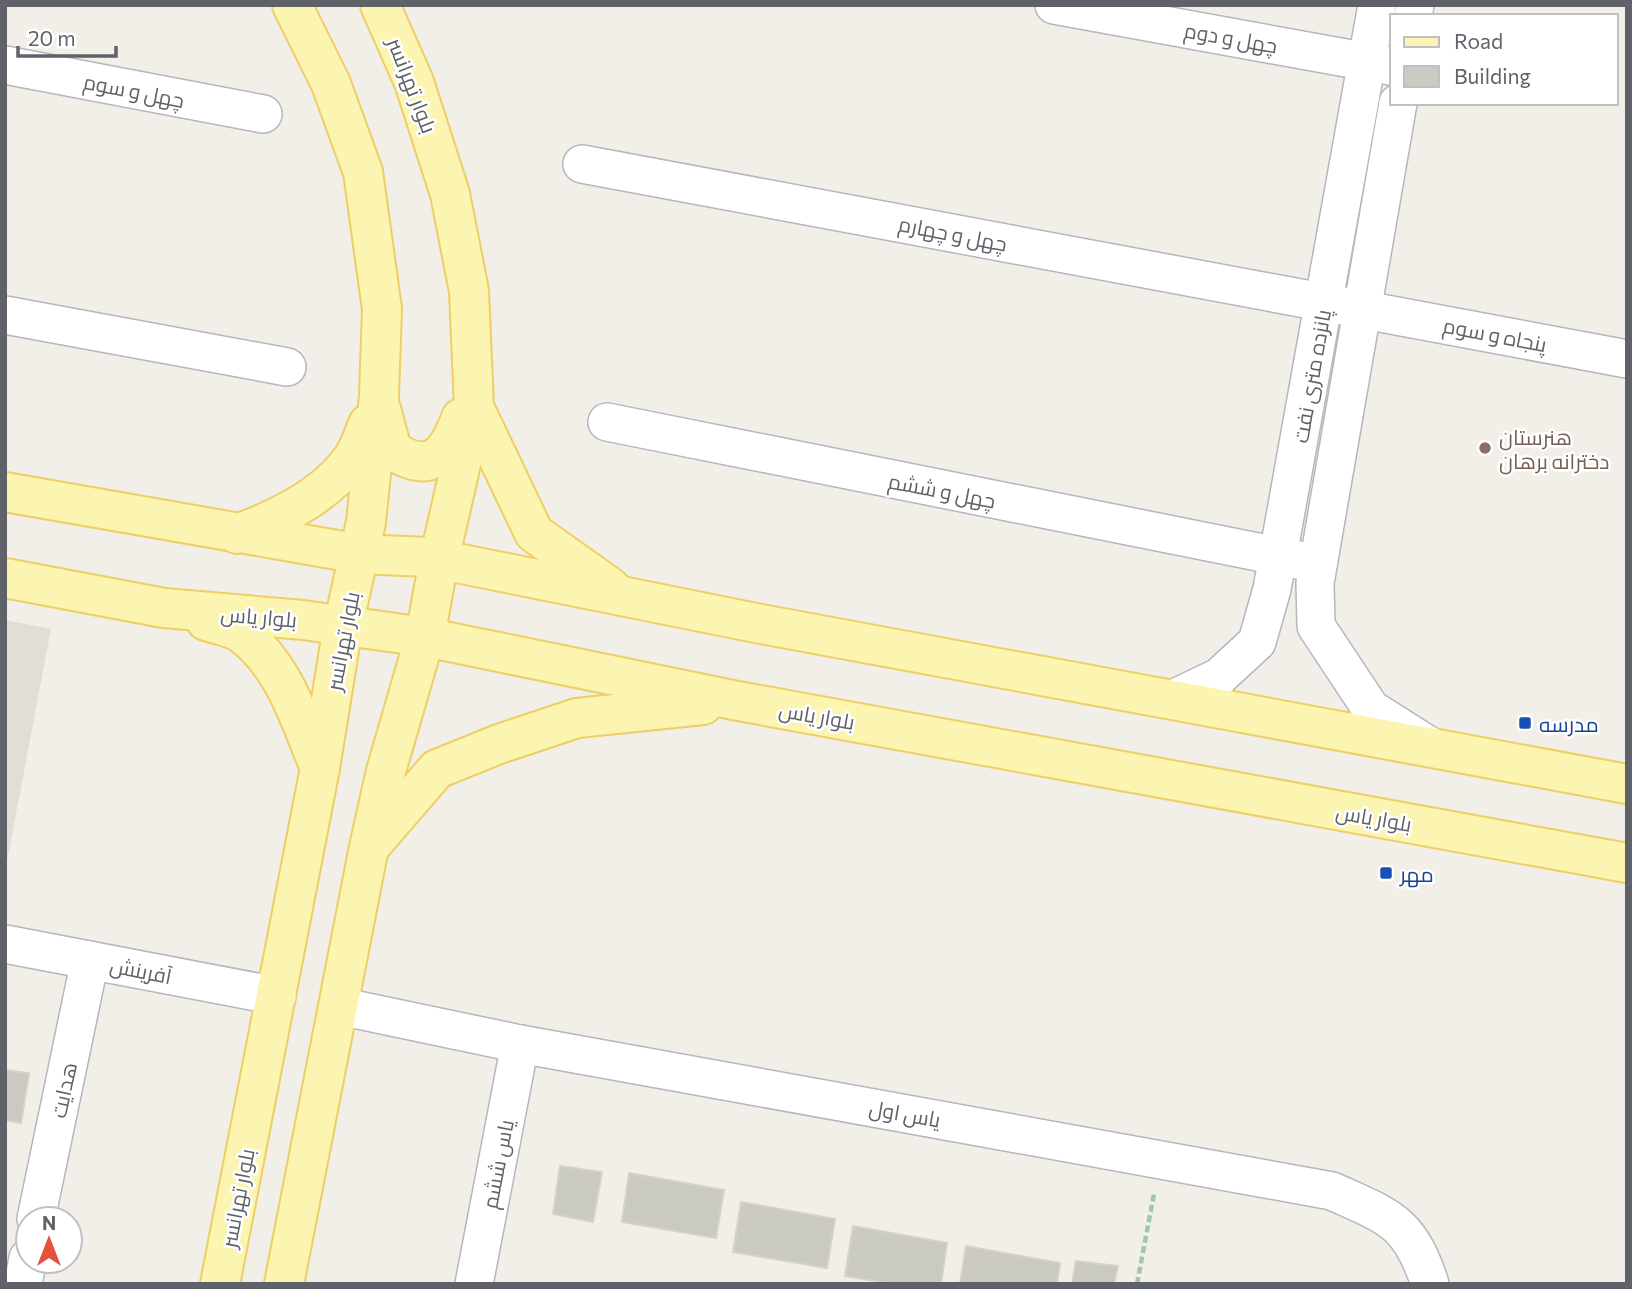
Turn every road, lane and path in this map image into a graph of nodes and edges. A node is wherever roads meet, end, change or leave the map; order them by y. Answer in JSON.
{"nodes":[{"id":1,"x":292,"y":5,"type":"edge"},
{"id":2,"x":380,"y":5,"type":"edge"},
{"id":3,"x":1054,"y":5,"type":"edge"},
{"id":4,"x":1377,"y":5,"type":"edge"},
{"id":5,"x":1380,"y":64,"type":"edge"},
{"id":6,"x":5,"y":65,"type":"edge"},
{"id":7,"x":1398,"y":105,"type":"edge"},
{"id":8,"x":263,"y":114,"type":"dead end"},
{"id":9,"x":582,"y":164,"type":"dead end"},
{"id":10,"x":1324,"y":303,"type":"junction"},
{"id":11,"x":1364,"y":310,"type":"junction"},
{"id":12,"x":5,"y":314,"type":"edge"},
{"id":13,"x":1627,"y":359,"type":"edge"},
{"id":14,"x":287,"y":367,"type":"dead end"},
{"id":15,"x":473,"y":390,"type":"junction"},
{"id":16,"x":379,"y":396,"type":"junction"},
{"id":17,"x":607,"y":422,"type":"dead end"},
{"id":18,"x":5,"y":492,"type":"edge"},
{"id":19,"x":237,"y":534,"type":"junction"},
{"id":20,"x":360,"y":554,"type":"junction"},
{"id":21,"x":1278,"y":558,"type":"junction"},
{"id":22,"x":439,"y":559,"type":"junction"},
{"id":23,"x":1318,"y":564,"type":"junction"},
{"id":24,"x":5,"y":578,"type":"edge"},
{"id":25,"x":626,"y":598,"type":"junction"},
{"id":26,"x":164,"y":608,"type":"junction"},
{"id":27,"x":343,"y":626,"type":"junction"},
{"id":28,"x":425,"y":637,"type":"junction"},
{"id":29,"x":1171,"y":700,"type":"junction"},
{"id":30,"x":738,"y":701,"type":"junction"},
{"id":31,"x":1432,"y":748,"type":"junction"},
{"id":32,"x":320,"y":768,"type":"junction"},
{"id":33,"x":1627,"y":784,"type":"edge"},
{"id":34,"x":369,"y":847,"type":"junction"},
{"id":35,"x":1627,"y":863,"type":"edge"},
{"id":36,"x":5,"y":944,"type":"edge"},
{"id":37,"x":90,"y":960,"type":"junction"},
{"id":38,"x":276,"y":996,"type":"junction"},
{"id":39,"x":339,"y":1006,"type":"junction"},
{"id":40,"x":520,"y":1044,"type":"junction"},
{"id":41,"x":1161,"y":1159,"type":"junction"},
{"id":42,"x":39,"y":1205,"type":"edge"},
{"id":43,"x":220,"y":1284,"type":"edge"},
{"id":44,"x":284,"y":1284,"type":"edge"},
{"id":45,"x":474,"y":1284,"type":"edge"},
{"id":46,"x":1138,"y":1284,"type":"edge"},
{"id":47,"x":1430,"y":1284,"type":"edge"}],
"edges":[{"from":1,"to":16,"type":"main road","name":"بلوار تهرانسر"},
{"from":2,"to":15,"type":"main road","name":"بلوار تهرانسر"},
{"from":3,"to":5,"type":"street","name":"چهل و دوم"},
{"from":4,"to":5,"type":"street","name":"پانزده متری نفت"},
{"from":5,"to":10,"type":"street","name":"پانزده متری نفت"},
{"from":6,"to":8,"type":"street","name":"چهل و سوم"},
{"from":7,"to":11,"type":"street","name":"پانزده متری نفت"},
{"from":9,"to":10,"type":"street","name":"چهل و چهارم"},
{"from":10,"to":11,"type":"street","name":"چهل و چهارم"},
{"from":10,"to":21,"type":"street","name":"پانزده متری نفت"},
{"from":11,"to":13,"type":"street","name":"پنجاه و سوم"},
{"from":11,"to":23,"type":"street","name":"پانزده متری نفت"},
{"from":12,"to":14,"type":"street"},
{"from":15,"to":16,"type":"main road"},
{"from":15,"to":22,"type":"main road","name":"بلوار تهرانسر"},
{"from":15,"to":25,"type":"main road"},
{"from":16,"to":19,"type":"main road"},
{"from":16,"to":20,"type":"main road","name":"بلوار تهرانسر"},
{"from":17,"to":21,"type":"street","name":"چهل و ششم"},
{"from":18,"to":19,"type":"main road"},
{"from":19,"to":20,"type":"main road"},
{"from":20,"to":22,"type":"main road"},
{"from":20,"to":27,"type":"main road","name":"بلوار تهرانسر"},
{"from":21,"to":23,"type":"street","name":"چهل و ششم"},
{"from":21,"to":29,"type":"street","name":"پانزده متری نفت"},
{"from":22,"to":25,"type":"main road"},
{"from":22,"to":28,"type":"main road","name":"بلوار تهرانسر"},
{"from":23,"to":31,"type":"street","name":"پانزده متری نفت"},
{"from":24,"to":26,"type":"main road","name":"بلوار یاس"},
{"from":25,"to":29,"type":"main road"},
{"from":26,"to":27,"type":"main road","name":"بلوار یاس"},
{"from":26,"to":32,"type":"main road"},
{"from":27,"to":28,"type":"main road","name":"بلوار یاس"},
{"from":27,"to":32,"type":"main road","name":"بلوار تهرانسر"},
{"from":28,"to":30,"type":"main road","name":"بلوار یاس"},
{"from":28,"to":34,"type":"main road","name":"بلوار تهرانسر"},
{"from":29,"to":31,"type":"main road"},
{"from":30,"to":34,"type":"main road"},
{"from":30,"to":35,"type":"main road","name":"بلوار یاس"},
{"from":31,"to":33,"type":"main road"},
{"from":32,"to":38,"type":"main road","name":"بلوار تهرانسر"},
{"from":34,"to":39,"type":"main road","name":"بلوار تهرانسر"},
{"from":36,"to":37,"type":"street","name":"آفرینش"},
{"from":37,"to":38,"type":"street","name":"آفرینش"},
{"from":37,"to":42,"type":"street","name":"هدایت"},
{"from":38,"to":43,"type":"main road","name":"بلوار تهرانسر"},
{"from":39,"to":40,"type":"street","name":"یاس اول"},
{"from":39,"to":44,"type":"main road","name":"بلوار تهرانسر"},
{"from":40,"to":41,"type":"street","name":"یاس اول"},
{"from":40,"to":45,"type":"street","name":"یاس ششم"},
{"from":41,"to":46,"type":"path"},
{"from":41,"to":47,"type":"street","name":"یاس اول"}]}
